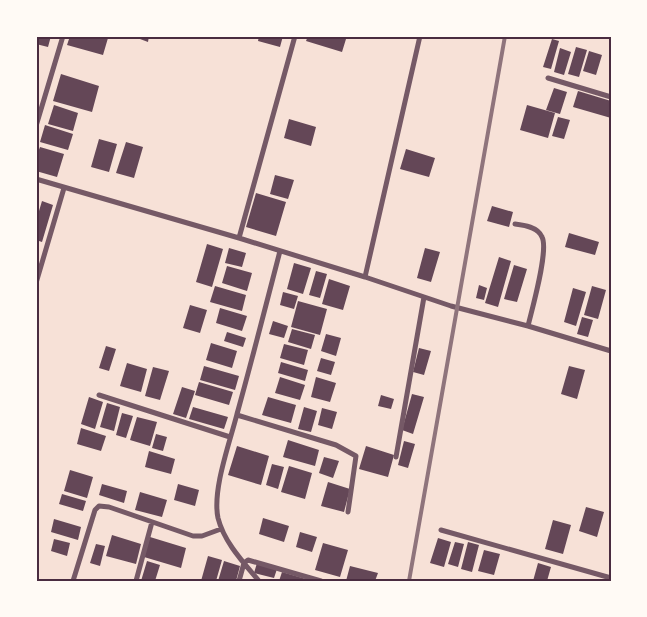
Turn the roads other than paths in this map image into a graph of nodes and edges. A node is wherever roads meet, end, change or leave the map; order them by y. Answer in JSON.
{"nodes":[{"id":1,"x":62,"y":36,"type":"edge"},
{"id":2,"x":295,"y":36,"type":"edge"},
{"id":3,"x":420,"y":36,"type":"edge"},
{"id":4,"x":548,"y":78,"type":"dead end"},
{"id":5,"x":611,"y":97,"type":"edge"},
{"id":6,"x":36,"y":126,"type":"edge"},
{"id":7,"x":36,"y":179,"type":"edge"},
{"id":8,"x":64,"y":188,"type":"junction"},
{"id":9,"x":515,"y":224,"type":"dead end"},
{"id":10,"x":238,"y":238,"type":"junction"},
{"id":11,"x":280,"y":251,"type":"junction"},
{"id":12,"x":365,"y":277,"type":"junction"},
{"id":13,"x":36,"y":283,"type":"edge"},
{"id":14,"x":424,"y":297,"type":"junction"},
{"id":15,"x":528,"y":326,"type":"junction"},
{"id":16,"x":611,"y":351,"type":"edge"},
{"id":17,"x":99,"y":395,"type":"dead end"},
{"id":18,"x":237,"y":415,"type":"junction"},
{"id":19,"x":230,"y":437,"type":"junction"},
{"id":20,"x":396,"y":457,"type":"dead end"},
{"id":21,"x":348,"y":512,"type":"dead end"},
{"id":22,"x":152,"y":522,"type":"junction"},
{"id":23,"x":221,"y":529,"type":"junction"},
{"id":24,"x":441,"y":530,"type":"dead end"},
{"id":25,"x":244,"y":563,"type":"junction"},
{"id":26,"x":611,"y":578,"type":"edge"},
{"id":27,"x":73,"y":581,"type":"edge"},
{"id":28,"x":136,"y":581,"type":"edge"},
{"id":29,"x":239,"y":581,"type":"edge"},
{"id":30,"x":259,"y":581,"type":"edge"},
{"id":31,"x":322,"y":581,"type":"edge"}],
"edges":[{"from":1,"to":6,"type":"street"},
{"from":2,"to":10,"type":"street"},
{"from":3,"to":12,"type":"street"},
{"from":4,"to":5,"type":"street"},
{"from":7,"to":8,"type":"street"},
{"from":8,"to":10,"type":"street"},
{"from":8,"to":13,"type":"street"},
{"from":9,"to":15,"type":"street"},
{"from":10,"to":11,"type":"street"},
{"from":11,"to":12,"type":"street"},
{"from":11,"to":18,"type":"street"},
{"from":12,"to":14,"type":"street"},
{"from":14,"to":15,"type":"street"},
{"from":14,"to":20,"type":"street"},
{"from":15,"to":16,"type":"street"},
{"from":17,"to":19,"type":"street"},
{"from":18,"to":19,"type":"street"},
{"from":18,"to":21,"type":"street"},
{"from":19,"to":23,"type":"street"},
{"from":22,"to":23,"type":"street"},
{"from":22,"to":27,"type":"street"},
{"from":22,"to":28,"type":"street"},
{"from":23,"to":25,"type":"street"},
{"from":24,"to":26,"type":"street"},
{"from":25,"to":29,"type":"street"},
{"from":25,"to":30,"type":"street"},
{"from":25,"to":31,"type":"street"}]}
